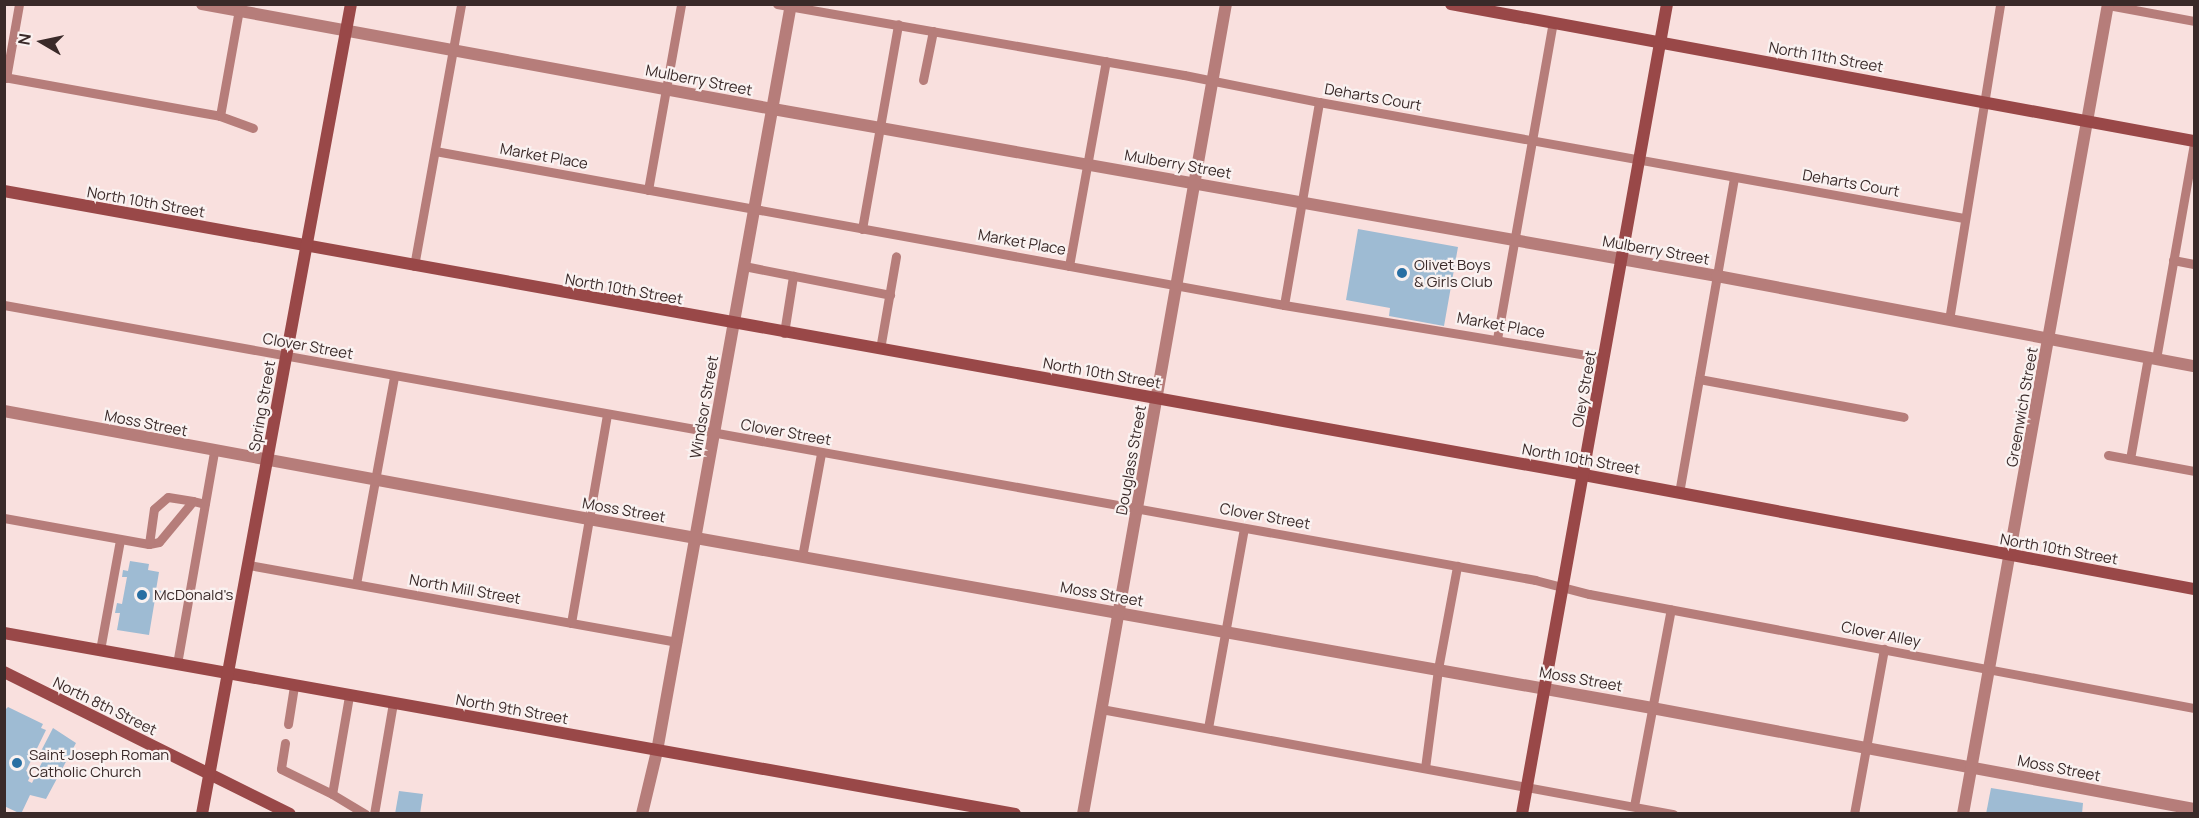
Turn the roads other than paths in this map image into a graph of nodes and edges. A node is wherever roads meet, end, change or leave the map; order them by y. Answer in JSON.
{"nodes":[{"id":1,"x":19,"y":4,"type":"edge"},
{"id":2,"x":202,"y":4,"type":"edge"},
{"id":3,"x":351,"y":4,"type":"edge"},
{"id":4,"x":461,"y":4,"type":"edge"},
{"id":5,"x":681,"y":4,"type":"edge"},
{"id":6,"x":777,"y":4,"type":"edge"},
{"id":7,"x":1226,"y":4,"type":"edge"},
{"id":8,"x":1451,"y":4,"type":"edge"},
{"id":9,"x":1667,"y":4,"type":"edge"},
{"id":10,"x":2000,"y":4,"type":"edge"},
{"id":11,"x":791,"y":5,"type":"edge"},
{"id":12,"x":2108,"y":5,"type":"edge"},
{"id":13,"x":239,"y":8,"type":"edge"},
{"id":14,"x":2194,"y":21,"type":"edge"},
{"id":15,"x":1553,"y":23,"type":"junction"},
{"id":16,"x":898,"y":24,"type":"junction"},
{"id":17,"x":346,"y":31,"type":"junction"},
{"id":18,"x":933,"y":31,"type":"junction"},
{"id":19,"x":1660,"y":42,"type":"junction"},
{"id":20,"x":453,"y":50,"type":"junction"},
{"id":21,"x":1106,"y":61,"type":"junction"},
{"id":22,"x":5,"y":78,"type":"edge"},
{"id":23,"x":923,"y":80,"type":"dead end"},
{"id":24,"x":1213,"y":82,"type":"junction"},
{"id":25,"x":666,"y":89,"type":"junction"},
{"id":26,"x":1985,"y":101,"type":"junction"},
{"id":27,"x":1319,"y":102,"type":"junction"},
{"id":28,"x":773,"y":109,"type":"junction"},
{"id":29,"x":220,"y":116,"type":"junction"},
{"id":30,"x":2087,"y":121,"type":"junction"},
{"id":31,"x":880,"y":127,"type":"junction"},
{"id":32,"x":253,"y":128,"type":"dead end"},
{"id":33,"x":1532,"y":141,"type":"junction"},
{"id":34,"x":2194,"y":142,"type":"edge"},
{"id":35,"x":435,"y":151,"type":"junction"},
{"id":36,"x":1639,"y":161,"type":"junction"},
{"id":37,"x":1088,"y":163,"type":"junction"},
{"id":38,"x":1734,"y":178,"type":"junction"},
{"id":39,"x":1195,"y":183,"type":"junction"},
{"id":40,"x":648,"y":190,"type":"junction"},
{"id":41,"x":4,"y":191,"type":"edge"},
{"id":42,"x":1302,"y":202,"type":"junction"},
{"id":43,"x":754,"y":210,"type":"junction"},
{"id":44,"x":1964,"y":218,"type":"junction"},
{"id":45,"x":862,"y":229,"type":"junction"},
{"id":46,"x":1515,"y":240,"type":"junction"},
{"id":47,"x":307,"y":247,"type":"junction"},
{"id":48,"x":896,"y":256,"type":"dead end"},
{"id":49,"x":1622,"y":259,"type":"junction"},
{"id":50,"x":2173,"y":260,"type":"junction"},
{"id":51,"x":2194,"y":264,"type":"edge"},
{"id":52,"x":414,"y":266,"type":"junction"},
{"id":53,"x":744,"y":266,"type":"junction"},
{"id":54,"x":1070,"y":266,"type":"junction"},
{"id":55,"x":793,"y":276,"type":"junction"},
{"id":56,"x":1717,"y":276,"type":"junction"},
{"id":57,"x":1177,"y":285,"type":"junction"},
{"id":58,"x":890,"y":295,"type":"junction"},
{"id":59,"x":4,"y":305,"type":"edge"},
{"id":60,"x":1284,"y":305,"type":"junction"},
{"id":61,"x":1949,"y":320,"type":"junction"},
{"id":62,"x":734,"y":324,"type":"junction"},
{"id":63,"x":784,"y":333,"type":"junction"},
{"id":64,"x":2049,"y":338,"type":"junction"},
{"id":65,"x":1497,"y":339,"type":"junction"},
{"id":66,"x":880,"y":349,"type":"junction"},
{"id":67,"x":287,"y":357,"type":"junction"},
{"id":68,"x":1604,"y":358,"type":"junction"},
{"id":69,"x":2152,"y":358,"type":"junction"},
{"id":70,"x":2194,"y":366,"type":"edge"},
{"id":71,"x":394,"y":376,"type":"junction"},
{"id":72,"x":1699,"y":379,"type":"junction"},
{"id":73,"x":1157,"y":398,"type":"junction"},
{"id":74,"x":4,"y":411,"type":"edge"},
{"id":75,"x":607,"y":415,"type":"junction"},
{"id":76,"x":1904,"y":417,"type":"dead end"},
{"id":77,"x":714,"y":434,"type":"junction"},
{"id":78,"x":214,"y":451,"type":"junction"},
{"id":79,"x":821,"y":453,"type":"junction"},
{"id":80,"x":2108,"y":455,"type":"dead end"},
{"id":81,"x":2130,"y":459,"type":"junction"},
{"id":82,"x":268,"y":461,"type":"junction"},
{"id":83,"x":2194,"y":471,"type":"edge"},
{"id":84,"x":1584,"y":475,"type":"junction"},
{"id":85,"x":375,"y":480,"type":"junction"},
{"id":86,"x":1679,"y":493,"type":"junction"},
{"id":87,"x":193,"y":501,"type":"junction"},
{"id":88,"x":205,"y":504,"type":"junction"},
{"id":89,"x":1137,"y":508,"type":"junction"},
{"id":90,"x":4,"y":518,"type":"edge"},
{"id":91,"x":589,"y":519,"type":"junction"},
{"id":92,"x":1244,"y":528,"type":"junction"},
{"id":93,"x":696,"y":539,"type":"junction"},
{"id":94,"x":120,"y":540,"type":"junction"},
{"id":95,"x":149,"y":544,"type":"junction"},
{"id":96,"x":2010,"y":555,"type":"junction"},
{"id":97,"x":802,"y":557,"type":"junction"},
{"id":98,"x":249,"y":565,"type":"junction"},
{"id":99,"x":1457,"y":566,"type":"junction"},
{"id":100,"x":356,"y":584,"type":"junction"},
{"id":101,"x":1563,"y":587,"type":"junction"},
{"id":102,"x":2194,"y":589,"type":"edge"},
{"id":103,"x":1671,"y":609,"type":"junction"},
{"id":104,"x":1119,"y":612,"type":"junction"},
{"id":105,"x":571,"y":623,"type":"junction"},
{"id":106,"x":1226,"y":631,"type":"junction"},
{"id":107,"x":4,"y":633,"type":"edge"},
{"id":108,"x":677,"y":642,"type":"junction"},
{"id":109,"x":1884,"y":649,"type":"junction"},
{"id":110,"x":100,"y":650,"type":"junction"},
{"id":111,"x":177,"y":664,"type":"junction"},
{"id":112,"x":1438,"y":669,"type":"junction"},
{"id":113,"x":1990,"y":670,"type":"junction"},
{"id":114,"x":4,"y":672,"type":"edge"},
{"id":115,"x":229,"y":674,"type":"junction"},
{"id":116,"x":294,"y":686,"type":"junction"},
{"id":117,"x":1545,"y":688,"type":"junction"},
{"id":118,"x":349,"y":696,"type":"junction"},
{"id":119,"x":393,"y":703,"type":"junction"},
{"id":120,"x":1652,"y":708,"type":"junction"},
{"id":121,"x":2194,"y":708,"type":"edge"},
{"id":122,"x":1101,"y":709,"type":"junction"},
{"id":123,"x":288,"y":724,"type":"dead end"},
{"id":124,"x":1208,"y":728,"type":"junction"},
{"id":125,"x":285,"y":743,"type":"dead end"},
{"id":126,"x":1866,"y":748,"type":"junction"},
{"id":127,"x":657,"y":750,"type":"junction"},
{"id":128,"x":1972,"y":767,"type":"junction"},
{"id":129,"x":1425,"y":768,"type":"junction"},
{"id":130,"x":209,"y":774,"type":"junction"},
{"id":131,"x":1527,"y":786,"type":"junction"},
{"id":132,"x":332,"y":794,"type":"junction"},
{"id":133,"x":1634,"y":806,"type":"junction"},
{"id":134,"x":2194,"y":809,"type":"edge"},
{"id":135,"x":202,"y":813,"type":"edge"},
{"id":136,"x":290,"y":813,"type":"edge"},
{"id":137,"x":365,"y":813,"type":"edge"},
{"id":138,"x":374,"y":813,"type":"edge"},
{"id":139,"x":642,"y":813,"type":"edge"},
{"id":140,"x":1015,"y":813,"type":"edge"},
{"id":141,"x":1083,"y":813,"type":"edge"},
{"id":142,"x":1522,"y":813,"type":"edge"},
{"id":143,"x":1673,"y":813,"type":"edge"},
{"id":144,"x":1854,"y":813,"type":"edge"},
{"id":145,"x":1963,"y":813,"type":"edge"}],
"edges":[{"from":1,"to":22,"type":"lane"},
{"from":2,"to":13,"type":"street","name":"Mulberry Street"},
{"from":3,"to":17,"type":"street","name":"Spring Street"},
{"from":4,"to":20,"type":"lane"},
{"from":5,"to":25,"type":"lane"},
{"from":6,"to":11,"type":"lane","name":"Deharts Court"},
{"from":7,"to":24,"type":"street","name":"Douglass Street"},
{"from":8,"to":15,"type":"street","name":"North 11th Street"},
{"from":9,"to":19,"type":"street","name":"Oley Street"},
{"from":10,"to":26,"type":"lane"},
{"from":11,"to":16,"type":"lane","name":"Deharts Court"},
{"from":11,"to":28,"type":"street","name":"Windsor Street"},
{"from":12,"to":14,"type":"lane"},
{"from":12,"to":30,"type":"street","name":"Greenwich Street"},
{"from":13,"to":17,"type":"street","name":"Mulberry Street"},
{"from":13,"to":29,"type":"lane"},
{"from":15,"to":19,"type":"street","name":"North 11th Street"},
{"from":15,"to":33,"type":"lane"},
{"from":16,"to":18,"type":"lane","name":"Deharts Court"},
{"from":16,"to":31,"type":"lane"},
{"from":17,"to":20,"type":"street","name":"Mulberry Street"},
{"from":17,"to":47,"type":"street","name":"Spring Street"},
{"from":18,"to":21,"type":"lane","name":"Deharts Court"},
{"from":18,"to":23,"type":"lane"},
{"from":19,"to":26,"type":"street","name":"North 11th Street"},
{"from":19,"to":36,"type":"street","name":"Oley Street"},
{"from":20,"to":25,"type":"street","name":"Mulberry Street"},
{"from":20,"to":35,"type":"lane"},
{"from":21,"to":24,"type":"lane","name":"Deharts Court"},
{"from":21,"to":37,"type":"lane"},
{"from":22,"to":29,"type":"lane"},
{"from":24,"to":27,"type":"lane","name":"Deharts Court"},
{"from":24,"to":39,"type":"street","name":"Douglass Street"},
{"from":25,"to":28,"type":"street","name":"Mulberry Street"},
{"from":25,"to":40,"type":"lane"},
{"from":26,"to":30,"type":"street","name":"North 11th Street"},
{"from":26,"to":44,"type":"lane"},
{"from":27,"to":33,"type":"lane","name":"Deharts Court"},
{"from":27,"to":42,"type":"lane"},
{"from":28,"to":31,"type":"street","name":"Mulberry Street"},
{"from":28,"to":43,"type":"street","name":"Windsor Street"},
{"from":29,"to":32,"type":"lane"},
{"from":30,"to":34,"type":"street","name":"North 11th Street"},
{"from":30,"to":64,"type":"street","name":"Greenwich Street"},
{"from":31,"to":37,"type":"street","name":"Mulberry Street"},
{"from":31,"to":45,"type":"lane"},
{"from":33,"to":36,"type":"lane","name":"Deharts Court"},
{"from":33,"to":46,"type":"lane"},
{"from":34,"to":50,"type":"lane"},
{"from":35,"to":40,"type":"lane","name":"Market Place"},
{"from":35,"to":52,"type":"lane"},
{"from":36,"to":38,"type":"lane","name":"Deharts Court"},
{"from":36,"to":49,"type":"street","name":"Oley Street"},
{"from":37,"to":39,"type":"street","name":"Mulberry Street"},
{"from":37,"to":54,"type":"lane"},
{"from":38,"to":44,"type":"lane","name":"Deharts Court"},
{"from":38,"to":56,"type":"lane"},
{"from":39,"to":42,"type":"street","name":"Mulberry Street"},
{"from":39,"to":57,"type":"street","name":"Douglass Street"},
{"from":40,"to":43,"type":"lane","name":"Market Place"},
{"from":41,"to":47,"type":"street","name":"North 10th Street"},
{"from":42,"to":46,"type":"street","name":"Mulberry Street"},
{"from":42,"to":60,"type":"lane"},
{"from":43,"to":45,"type":"lane","name":"Market Place"},
{"from":43,"to":53,"type":"street","name":"Windsor Street"},
{"from":44,"to":61,"type":"lane"},
{"from":45,"to":54,"type":"lane","name":"Market Place"},
{"from":46,"to":49,"type":"street","name":"Mulberry Street"},
{"from":46,"to":65,"type":"lane"},
{"from":47,"to":52,"type":"street","name":"North 10th Street"},
{"from":47,"to":67,"type":"street","name":"Spring Street"},
{"from":48,"to":58,"type":"lane"},
{"from":49,"to":56,"type":"street","name":"Mulberry Street"},
{"from":49,"to":68,"type":"street","name":"Oley Street"},
{"from":50,"to":51,"type":"lane"},
{"from":50,"to":69,"type":"lane"},
{"from":52,"to":62,"type":"street","name":"North 10th Street"},
{"from":53,"to":55,"type":"lane"},
{"from":53,"to":62,"type":"street","name":"Windsor Street"},
{"from":54,"to":57,"type":"lane","name":"Market Place"},
{"from":55,"to":58,"type":"lane"},
{"from":55,"to":63,"type":"lane"},
{"from":56,"to":61,"type":"street","name":"Mulberry Street"},
{"from":56,"to":72,"type":"lane"},
{"from":57,"to":60,"type":"lane","name":"Market Place"},
{"from":57,"to":73,"type":"street","name":"Douglass Street"},
{"from":58,"to":66,"type":"lane"},
{"from":59,"to":67,"type":"lane","name":"Clover Street"},
{"from":60,"to":65,"type":"lane","name":"Market Place"},
{"from":61,"to":64,"type":"street","name":"Mulberry Street"},
{"from":62,"to":63,"type":"street","name":"North 10th Street"},
{"from":62,"to":77,"type":"street","name":"Windsor Street"},
{"from":63,"to":66,"type":"street","name":"North 10th Street"},
{"from":64,"to":69,"type":"street","name":"Mulberry Street"},
{"from":64,"to":96,"type":"street","name":"Greenwich Street"},
{"from":65,"to":68,"type":"lane","name":"Market Place"},
{"from":66,"to":73,"type":"street","name":"North 10th Street"},
{"from":67,"to":71,"type":"lane","name":"Clover Street"},
{"from":67,"to":82,"type":"street","name":"Spring Street"},
{"from":68,"to":84,"type":"street","name":"Oley Street"},
{"from":69,"to":70,"type":"street","name":"Mulberry Street"},
{"from":69,"to":81,"type":"lane"},
{"from":71,"to":75,"type":"lane","name":"Clover Street"},
{"from":71,"to":85,"type":"lane"},
{"from":72,"to":76,"type":"lane"},
{"from":72,"to":86,"type":"lane"},
{"from":73,"to":84,"type":"street","name":"North 10th Street"},
{"from":73,"to":89,"type":"street","name":"Douglass Street"},
{"from":74,"to":78,"type":"street","name":"Moss Street"},
{"from":75,"to":77,"type":"lane","name":"Clover Street"},
{"from":75,"to":91,"type":"lane"},
{"from":77,"to":79,"type":"lane","name":"Clover Street"},
{"from":77,"to":93,"type":"street","name":"Windsor Street"},
{"from":78,"to":82,"type":"street","name":"Moss Street"},
{"from":78,"to":88,"type":"lane"},
{"from":79,"to":89,"type":"lane","name":"Clover Street"},
{"from":79,"to":97,"type":"lane"},
{"from":80,"to":81,"type":"lane"},
{"from":81,"to":83,"type":"lane"},
{"from":82,"to":85,"type":"street","name":"Moss Street"},
{"from":82,"to":98,"type":"street","name":"Spring Street"},
{"from":84,"to":86,"type":"street","name":"North 10th Street"},
{"from":84,"to":101,"type":"street","name":"Oley Street"},
{"from":85,"to":91,"type":"street","name":"Moss Street"},
{"from":85,"to":100,"type":"lane"},
{"from":86,"to":96,"type":"street","name":"North 10th Street"},
{"from":87,"to":88,"type":"lane"},
{"from":87,"to":95,"type":"lane"},
{"from":87,"to":95,"type":"lane"},
{"from":88,"to":111,"type":"lane"},
{"from":89,"to":92,"type":"lane","name":"Clover Street"},
{"from":89,"to":104,"type":"street","name":"Douglass Street"},
{"from":90,"to":94,"type":"lane"},
{"from":91,"to":93,"type":"street","name":"Moss Street"},
{"from":91,"to":105,"type":"lane"},
{"from":92,"to":99,"type":"lane","name":"Clover Street"},
{"from":92,"to":106,"type":"lane"},
{"from":93,"to":97,"type":"street","name":"Moss Street"},
{"from":93,"to":108,"type":"street","name":"Windsor Street"},
{"from":94,"to":95,"type":"lane"},
{"from":94,"to":110,"type":"lane"},
{"from":96,"to":102,"type":"street","name":"North 10th Street"},
{"from":96,"to":113,"type":"street","name":"Greenwich Street"},
{"from":97,"to":104,"type":"street","name":"Moss Street"},
{"from":98,"to":100,"type":"lane","name":"North Mill Street"},
{"from":98,"to":115,"type":"street","name":"Spring Street"},
{"from":99,"to":101,"type":"lane","name":"Clover Street"},
{"from":99,"to":112,"type":"lane"},
{"from":100,"to":105,"type":"lane","name":"North Mill Street"},
{"from":101,"to":103,"type":"lane","name":"Clover Alley"},
{"from":101,"to":117,"type":"street","name":"Oley Street"},
{"from":103,"to":109,"type":"lane","name":"Clover Alley"},
{"from":103,"to":120,"type":"lane"},
{"from":104,"to":106,"type":"street","name":"Moss Street"},
{"from":104,"to":122,"type":"street","name":"Douglass Street"},
{"from":105,"to":108,"type":"lane","name":"North Mill Street"},
{"from":106,"to":112,"type":"street","name":"Moss Street"},
{"from":106,"to":124,"type":"lane"},
{"from":107,"to":110,"type":"street","name":"North 9th Street"},
{"from":108,"to":127,"type":"street","name":"Windsor Street"},
{"from":109,"to":113,"type":"lane","name":"Clover Alley"},
{"from":109,"to":126,"type":"lane"},
{"from":110,"to":111,"type":"street","name":"North 9th Street"},
{"from":111,"to":115,"type":"street","name":"North 9th Street"},
{"from":112,"to":117,"type":"street","name":"Moss Street"},
{"from":112,"to":129,"type":"lane"},
{"from":113,"to":121,"type":"lane","name":"Clover Alley"},
{"from":113,"to":128,"type":"street","name":"Greenwich Street"},
{"from":114,"to":130,"type":"street","name":"North 8th Street"},
{"from":115,"to":116,"type":"street","name":"North 9th Street"},
{"from":115,"to":130,"type":"street","name":"Spring Street"},
{"from":116,"to":118,"type":"street","name":"North 9th Street"},
{"from":116,"to":123,"type":"lane"},
{"from":117,"to":120,"type":"street","name":"Moss Street"},
{"from":117,"to":131,"type":"street","name":"Oley Street"},
{"from":118,"to":119,"type":"street","name":"North 9th Street"},
{"from":118,"to":132,"type":"lane"},
{"from":119,"to":127,"type":"street","name":"North 9th Street"},
{"from":119,"to":138,"type":"lane"},
{"from":120,"to":126,"type":"street","name":"Moss Street"},
{"from":120,"to":133,"type":"lane"},
{"from":122,"to":124,"type":"lane"},
{"from":122,"to":141,"type":"street","name":"Douglass Street"},
{"from":124,"to":129,"type":"lane"},
{"from":125,"to":132,"type":"lane"},
{"from":126,"to":128,"type":"street","name":"Moss Street"},
{"from":126,"to":144,"type":"lane"},
{"from":127,"to":139,"type":"street","name":"Windsor Street"},
{"from":127,"to":140,"type":"street","name":"North 9th Street"},
{"from":128,"to":134,"type":"street","name":"Moss Street"},
{"from":128,"to":145,"type":"street","name":"Greenwich Street"},
{"from":129,"to":131,"type":"lane"},
{"from":130,"to":135,"type":"street","name":"Spring Street"},
{"from":130,"to":136,"type":"street","name":"North 8th Street"},
{"from":131,"to":133,"type":"lane"},
{"from":131,"to":142,"type":"street","name":"Oley Street"},
{"from":132,"to":137,"type":"lane"},
{"from":133,"to":143,"type":"lane"}]}
